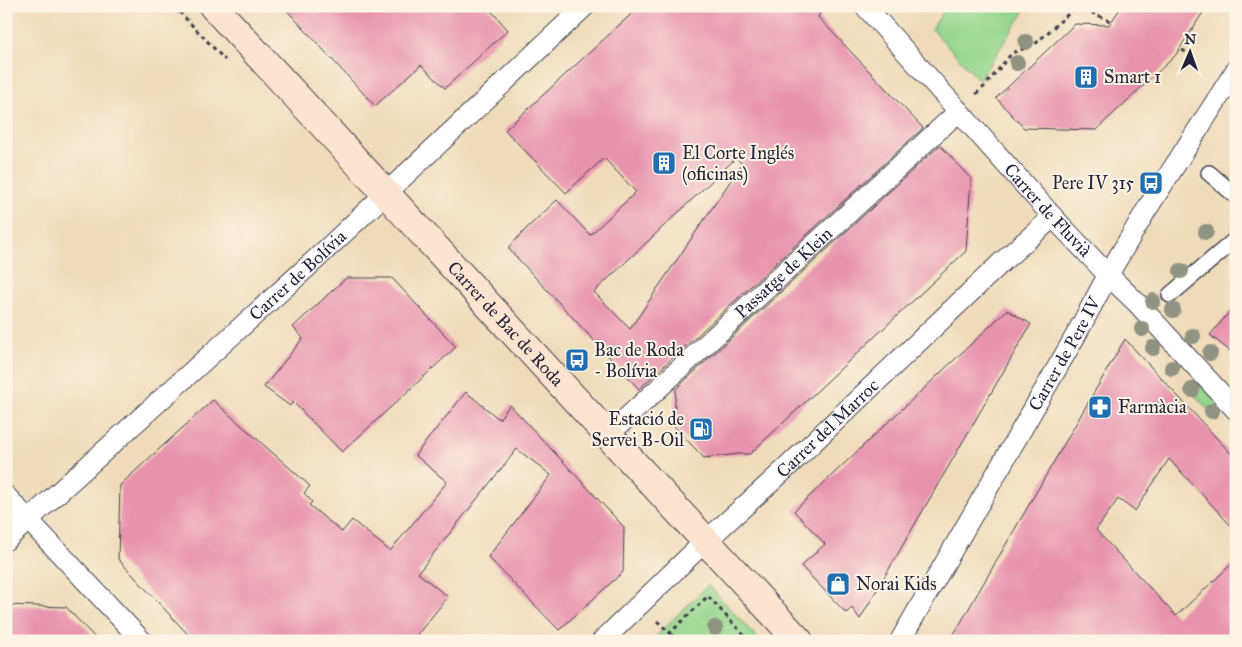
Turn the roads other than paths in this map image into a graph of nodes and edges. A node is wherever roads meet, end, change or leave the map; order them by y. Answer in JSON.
{"nodes":[{"id":1,"x":213,"y":6,"type":"edge"},
{"id":2,"x":585,"y":6,"type":"edge"},
{"id":3,"x":865,"y":6,"type":"edge"},
{"id":4,"x":1236,"y":70,"type":"edge"},
{"id":5,"x":959,"y":112,"type":"junction"},
{"id":6,"x":1209,"y":173,"type":"dead end"},
{"id":7,"x":386,"y":194,"type":"junction"},
{"id":8,"x":1236,"y":196,"type":"edge"},
{"id":9,"x":1052,"y":217,"type":"junction"},
{"id":10,"x":1236,"y":239,"type":"edge"},
{"id":11,"x":1108,"y":275,"type":"junction"},
{"id":12,"x":1170,"y":294,"type":"dead end"},
{"id":13,"x":1236,"y":410,"type":"edge"},
{"id":14,"x":608,"y":435,"type":"junction"},
{"id":15,"x":6,"y":496,"type":"edge"},
{"id":16,"x":28,"y":520,"type":"junction"},
{"id":17,"x":6,"y":540,"type":"edge"},
{"id":18,"x":705,"y":542,"type":"junction"},
{"id":19,"x":142,"y":641,"type":"edge"},
{"id":20,"x":602,"y":641,"type":"edge"},
{"id":21,"x":799,"y":641,"type":"edge"},
{"id":22,"x":900,"y":641,"type":"edge"}],
"edges":[{"from":1,"to":7,"type":"main road","name":"Carrer de Bac de Roda"},
{"from":2,"to":7,"type":"street","name":"Carrer de Bolívia"},
{"from":3,"to":5,"type":"street","name":"Carrer de Fluvià"},
{"from":4,"to":11,"type":"street","name":"Carrer de Pere IV"},
{"from":5,"to":9,"type":"street","name":"Carrer de Fluvià"},
{"from":5,"to":14,"type":"street","name":"Passatge de Klein"},
{"from":6,"to":8,"type":"street"},
{"from":7,"to":14,"type":"main road","name":"Carrer de Bac de Roda"},
{"from":7,"to":16,"type":"street","name":"Carrer de Bolívia"},
{"from":9,"to":11,"type":"street","name":"Carrer de Fluvià"},
{"from":9,"to":18,"type":"street","name":"Carrer del Marroc"},
{"from":10,"to":12,"type":"street"},
{"from":11,"to":13,"type":"street","name":"Carrer de Fluvià"},
{"from":11,"to":22,"type":"street","name":"Carrer de Pere IV"},
{"from":14,"to":18,"type":"main road","name":"Carrer de Bac de Roda"},
{"from":15,"to":16,"type":"street"},
{"from":16,"to":17,"type":"street","name":"Carrer de Bolívia"},
{"from":16,"to":19,"type":"street"},
{"from":18,"to":20,"type":"street","name":"Carrer del Marroc"},
{"from":18,"to":21,"type":"main road","name":"Carrer de Bac de Roda"}]}
